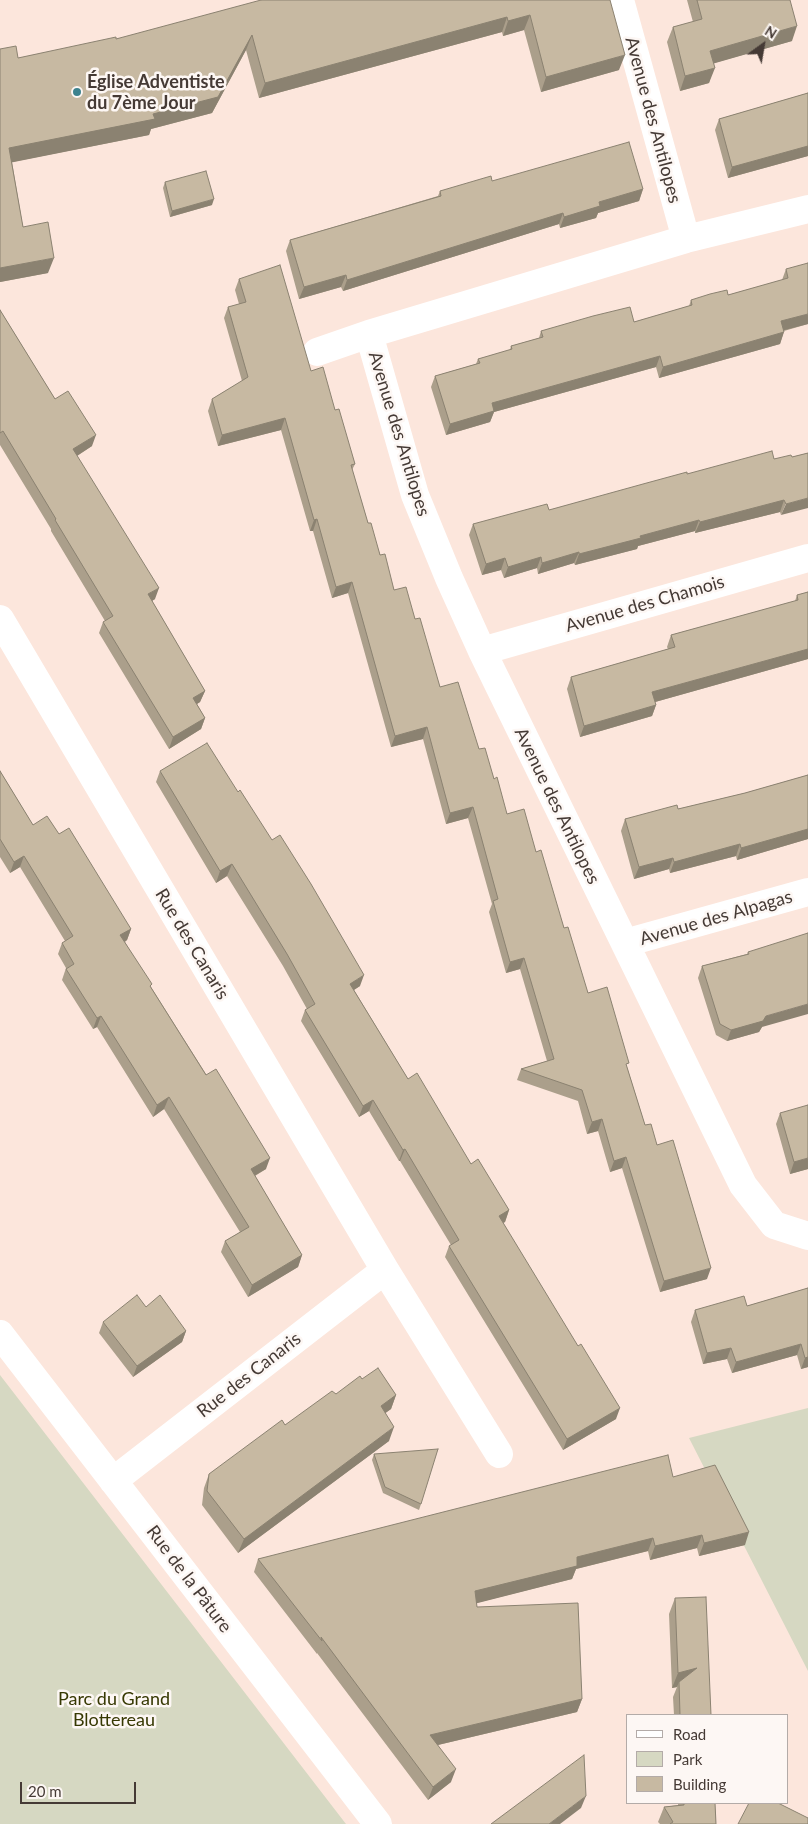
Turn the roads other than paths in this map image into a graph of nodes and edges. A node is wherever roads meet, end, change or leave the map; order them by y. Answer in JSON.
{"nodes":[{"id":1,"x":620,"y":0,"type":"edge"},
{"id":2,"x":808,"y":209,"type":"edge"},
{"id":3,"x":686,"y":239,"type":"junction"},
{"id":4,"x":369,"y":334,"type":"junction"},
{"id":5,"x":317,"y":352,"type":"dead end"},
{"id":6,"x":808,"y":558,"type":"edge"},
{"id":7,"x":0,"y":619,"type":"edge"},
{"id":8,"x":482,"y":651,"type":"junction"},
{"id":9,"x":808,"y":892,"type":"edge"},
{"id":10,"x":624,"y":943,"type":"junction"},
{"id":11,"x":808,"y":1236,"type":"edge"},
{"id":12,"x":385,"y":1270,"type":"junction"},
{"id":13,"x":0,"y":1334,"type":"edge"},
{"id":14,"x":499,"y":1454,"type":"dead end"},
{"id":15,"x":113,"y":1481,"type":"junction"},
{"id":16,"x":378,"y":1824,"type":"edge"}],
"edges":[{"from":1,"to":3,"type":"street","name":"Avenue des Antilopes"},
{"from":2,"to":3,"type":"street","name":"Avenue des Antilopes"},
{"from":3,"to":4,"type":"street","name":"Avenue des Antilopes"},
{"from":4,"to":5,"type":"street","name":"Avenue des Antilopes"},
{"from":4,"to":8,"type":"street","name":"Avenue des Antilopes"},
{"from":6,"to":8,"type":"street","name":"Avenue des Chamois"},
{"from":7,"to":12,"type":"street","name":"Rue des Canaris"},
{"from":8,"to":10,"type":"street","name":"Avenue des Antilopes"},
{"from":9,"to":10,"type":"street","name":"Avenue des Alpagas"},
{"from":10,"to":11,"type":"street","name":"Avenue des Antilopes"},
{"from":12,"to":14,"type":"street","name":"Rue des Canaris"},
{"from":12,"to":15,"type":"street","name":"Rue des Canaris"},
{"from":13,"to":15,"type":"street","name":"Rue de la Pâture"},
{"from":15,"to":16,"type":"street","name":"Rue de la Pâture"}]}
